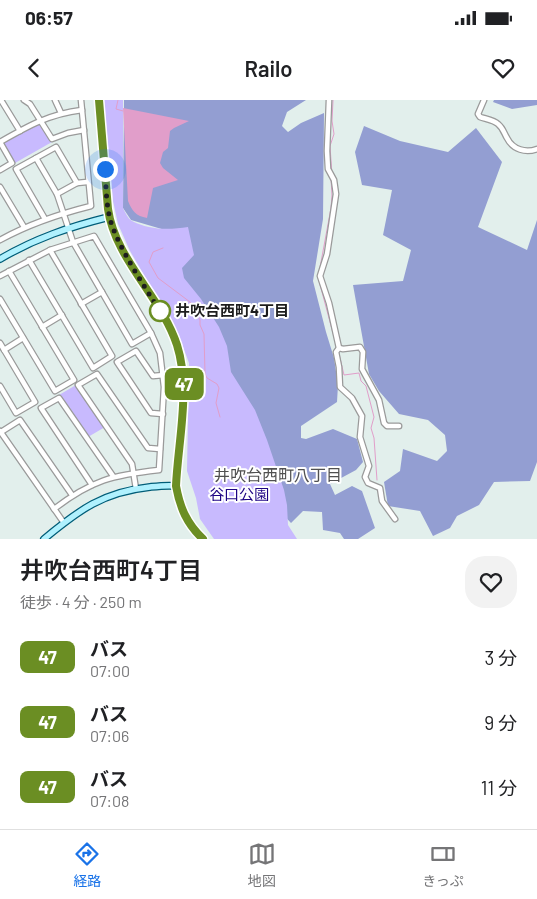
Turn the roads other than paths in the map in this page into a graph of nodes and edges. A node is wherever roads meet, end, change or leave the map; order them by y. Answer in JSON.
{"nodes":[{"id":1,"x":1,"y":100,"type":"edge"},
{"id":2,"x":24,"y":100,"type":"edge"},
{"id":3,"x":55,"y":100,"type":"edge"},
{"id":4,"x":82,"y":100,"type":"edge"},
{"id":5,"x":99,"y":100,"type":"edge"},
{"id":6,"x":329,"y":100,"type":"edge"},
{"id":7,"x":484,"y":100,"type":"edge"},
{"id":8,"x":82,"y":110,"type":"junction"},
{"id":9,"x":61,"y":112,"type":"junction"},
{"id":10,"x":40,"y":121,"type":"junction"},
{"id":11,"x":84,"y":130,"type":"junction"},
{"id":12,"x":20,"y":131,"type":"junction"},
{"id":13,"x":0,"y":142,"type":"edge"},
{"id":14,"x":537,"y":149,"type":"edge"},
{"id":15,"x":36,"y":158,"type":"junction"},
{"id":16,"x":0,"y":170,"type":"edge"},
{"id":17,"x":88,"y":182,"type":"junction"},
{"id":18,"x":76,"y":183,"type":"junction"},
{"id":19,"x":0,"y":186,"type":"edge"},
{"id":20,"x":58,"y":194,"type":"junction"},
{"id":21,"x":64,"y":212,"type":"junction"},
{"id":22,"x":110,"y":216,"type":"junction"},
{"id":23,"x":45,"y":219,"type":"junction"},
{"id":24,"x":24,"y":227,"type":"junction"},
{"id":25,"x":68,"y":227,"type":"junction"},
{"id":26,"x":0,"y":232,"type":"edge"},
{"id":27,"x":2,"y":239,"type":"edge"},
{"id":28,"x":73,"y":242,"type":"junction"},
{"id":29,"x":50,"y":250,"type":"junction"},
{"id":30,"x":0,"y":259,"type":"edge"},
{"id":31,"x":30,"y":260,"type":"junction"},
{"id":32,"x":9,"y":271,"type":"junction"},
{"id":33,"x":0,"y":276,"type":"edge"},
{"id":34,"x":102,"y":292,"type":"junction"},
{"id":35,"x":0,"y":300,"type":"edge"},
{"id":36,"x":82,"y":304,"type":"junction"},
{"id":37,"x":62,"y":315,"type":"junction"},
{"id":38,"x":42,"y":327,"type":"junction"},
{"id":39,"x":151,"y":333,"type":"junction"},
{"id":40,"x":23,"y":338,"type":"junction"},
{"id":41,"x":0,"y":343,"type":"edge"},
{"id":42,"x":338,"y":349,"type":"junction"},
{"id":43,"x":4,"y":350,"type":"junction"},
{"id":44,"x":164,"y":375,"type":"junction"},
{"id":45,"x":0,"y":386,"type":"edge"},
{"id":46,"x":163,"y":414,"type":"junction"},
{"id":47,"x":399,"y":426,"type":"dead end"},
{"id":48,"x":0,"y":431,"type":"edge"},
{"id":49,"x":160,"y":450,"type":"junction"},
{"id":50,"x":133,"y":473,"type":"junction"},
{"id":51,"x":113,"y":476,"type":"junction"},
{"id":52,"x":92,"y":484,"type":"junction"},
{"id":53,"x":176,"y":486,"type":"junction"},
{"id":54,"x":136,"y":489,"type":"junction"},
{"id":55,"x":72,"y":495,"type":"junction"},
{"id":56,"x":54,"y":509,"type":"junction"},
{"id":57,"x":395,"y":519,"type":"dead end"},
{"id":58,"x":64,"y":523,"type":"junction"},
{"id":59,"x":44,"y":539,"type":"edge"},
{"id":60,"x":203,"y":539,"type":"edge"}],
"edges":[{"from":1,"to":12,"type":"street"},
{"from":2,"to":10,"type":"street"},
{"from":3,"to":9,"type":"street"},
{"from":4,"to":8,"type":"street"},
{"from":5,"to":22,"type":"street"},
{"from":6,"to":42,"type":"street"},
{"from":7,"to":14,"type":"street"},
{"from":8,"to":9,"type":"street"},
{"from":8,"to":11,"type":"street"},
{"from":9,"to":10,"type":"street"},
{"from":10,"to":11,"type":"street"},
{"from":10,"to":12,"type":"street"},
{"from":11,"to":17,"type":"street"},
{"from":12,"to":13,"type":"street"},
{"from":13,"to":16,"type":"street"},
{"from":15,"to":18,"type":"street"},
{"from":15,"to":20,"type":"street"},
{"from":15,"to":23,"type":"street"},
{"from":17,"to":18,"type":"street"},
{"from":17,"to":21,"type":"street"},
{"from":18,"to":20,"type":"street"},
{"from":19,"to":24,"type":"street"},
{"from":20,"to":21,"type":"street"},
{"from":21,"to":23,"type":"street"},
{"from":21,"to":25,"type":"street"},
{"from":22,"to":25,"type":"street"},
{"from":22,"to":53,"type":"street"},
{"from":23,"to":24,"type":"street"},
{"from":24,"to":27,"type":"street"},
{"from":25,"to":28,"type":"street"},
{"from":25,"to":30,"type":"street"},
{"from":26,"to":27,"type":"street"},
{"from":28,"to":29,"type":"street"},
{"from":28,"to":34,"type":"street"},
{"from":28,"to":39,"type":"street"},
{"from":29,"to":31,"type":"street"},
{"from":29,"to":36,"type":"street"},
{"from":31,"to":32,"type":"street"},
{"from":31,"to":37,"type":"street"},
{"from":32,"to":33,"type":"street"},
{"from":32,"to":38,"type":"street"},
{"from":34,"to":36,"type":"street"},
{"from":34,"to":39,"type":"street"},
{"from":35,"to":40,"type":"street"},
{"from":36,"to":37,"type":"street"},
{"from":37,"to":38,"type":"street"},
{"from":38,"to":40,"type":"street"},
{"from":39,"to":44,"type":"street"},
{"from":40,"to":43,"type":"street"},
{"from":41,"to":43,"type":"street"},
{"from":42,"to":47,"type":"street"},
{"from":42,"to":57,"type":"street"},
{"from":43,"to":45,"type":"street"},
{"from":44,"to":46,"type":"street"},
{"from":44,"to":46,"type":"street"},
{"from":46,"to":49,"type":"street"},
{"from":48,"to":55,"type":"street"},
{"from":48,"to":56,"type":"street"},
{"from":49,"to":50,"type":"street"},
{"from":49,"to":50,"type":"street"},
{"from":50,"to":51,"type":"street"},
{"from":50,"to":54,"type":"street"},
{"from":51,"to":52,"type":"street"},
{"from":51,"to":52,"type":"street"},
{"from":52,"to":55,"type":"street"},
{"from":53,"to":54,"type":"street"},
{"from":53,"to":60,"type":"street"},
{"from":54,"to":58,"type":"street"},
{"from":55,"to":56,"type":"street"},
{"from":56,"to":58,"type":"street"},
{"from":58,"to":59,"type":"street"}]}
